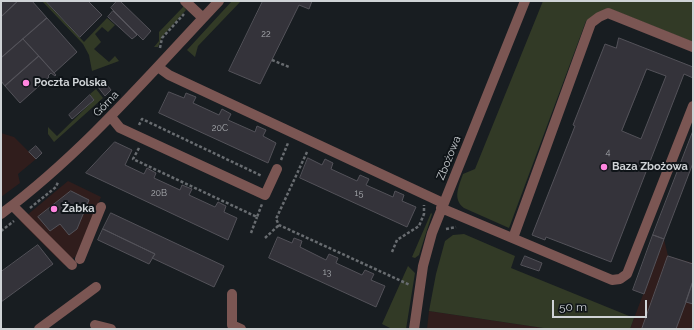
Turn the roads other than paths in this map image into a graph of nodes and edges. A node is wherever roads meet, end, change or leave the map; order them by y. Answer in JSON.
{"nodes":[{"id":1,"x":185,"y":1,"type":"edge"},
{"id":2,"x":220,"y":1,"type":"edge"},
{"id":3,"x":525,"y":1,"type":"edge"},
{"id":4,"x":203,"y":18,"type":"junction"},
{"id":5,"x":693,"y":47,"type":"edge"},
{"id":6,"x":158,"y":67,"type":"junction"},
{"id":7,"x":693,"y":106,"type":"edge"},
{"id":8,"x":111,"y":117,"type":"junction"},
{"id":9,"x":277,"y":169,"type":"dead end"},
{"id":10,"x":13,"y":206,"type":"junction"},
{"id":11,"x":442,"y":206,"type":"junction"},
{"id":12,"x":101,"y":208,"type":"dead end"},
{"id":13,"x":1,"y":214,"type":"edge"},
{"id":14,"x":513,"y":238,"type":"junction"},
{"id":15,"x":96,"y":287,"type":"dead end"},
{"id":16,"x":232,"y":294,"type":"dead end"},
{"id":17,"x":95,"y":325,"type":"dead end"},
{"id":18,"x":39,"y":329,"type":"edge"},
{"id":19,"x":110,"y":329,"type":"edge"},
{"id":20,"x":241,"y":329,"type":"edge"},
{"id":21,"x":414,"y":329,"type":"edge"}],
"edges":[{"from":1,"to":4,"type":"street"},
{"from":2,"to":4,"type":"street","name":"Górna"},
{"from":3,"to":11,"type":"street","name":"Zbożowa"},
{"from":4,"to":6,"type":"street","name":"Górna"},
{"from":5,"to":14,"type":"street"},
{"from":6,"to":8,"type":"street","name":"Górna"},
{"from":6,"to":11,"type":"street"},
{"from":7,"to":14,"type":"street"},
{"from":8,"to":9,"type":"street"},
{"from":8,"to":10,"type":"street","name":"Górna"},
{"from":10,"to":12,"type":"street"},
{"from":10,"to":13,"type":"street","name":"Górna"},
{"from":11,"to":14,"type":"street"},
{"from":11,"to":21,"type":"street","name":"Zbożowa"},
{"from":15,"to":18,"type":"street"},
{"from":16,"to":20,"type":"street"},
{"from":17,"to":19,"type":"street"}]}
